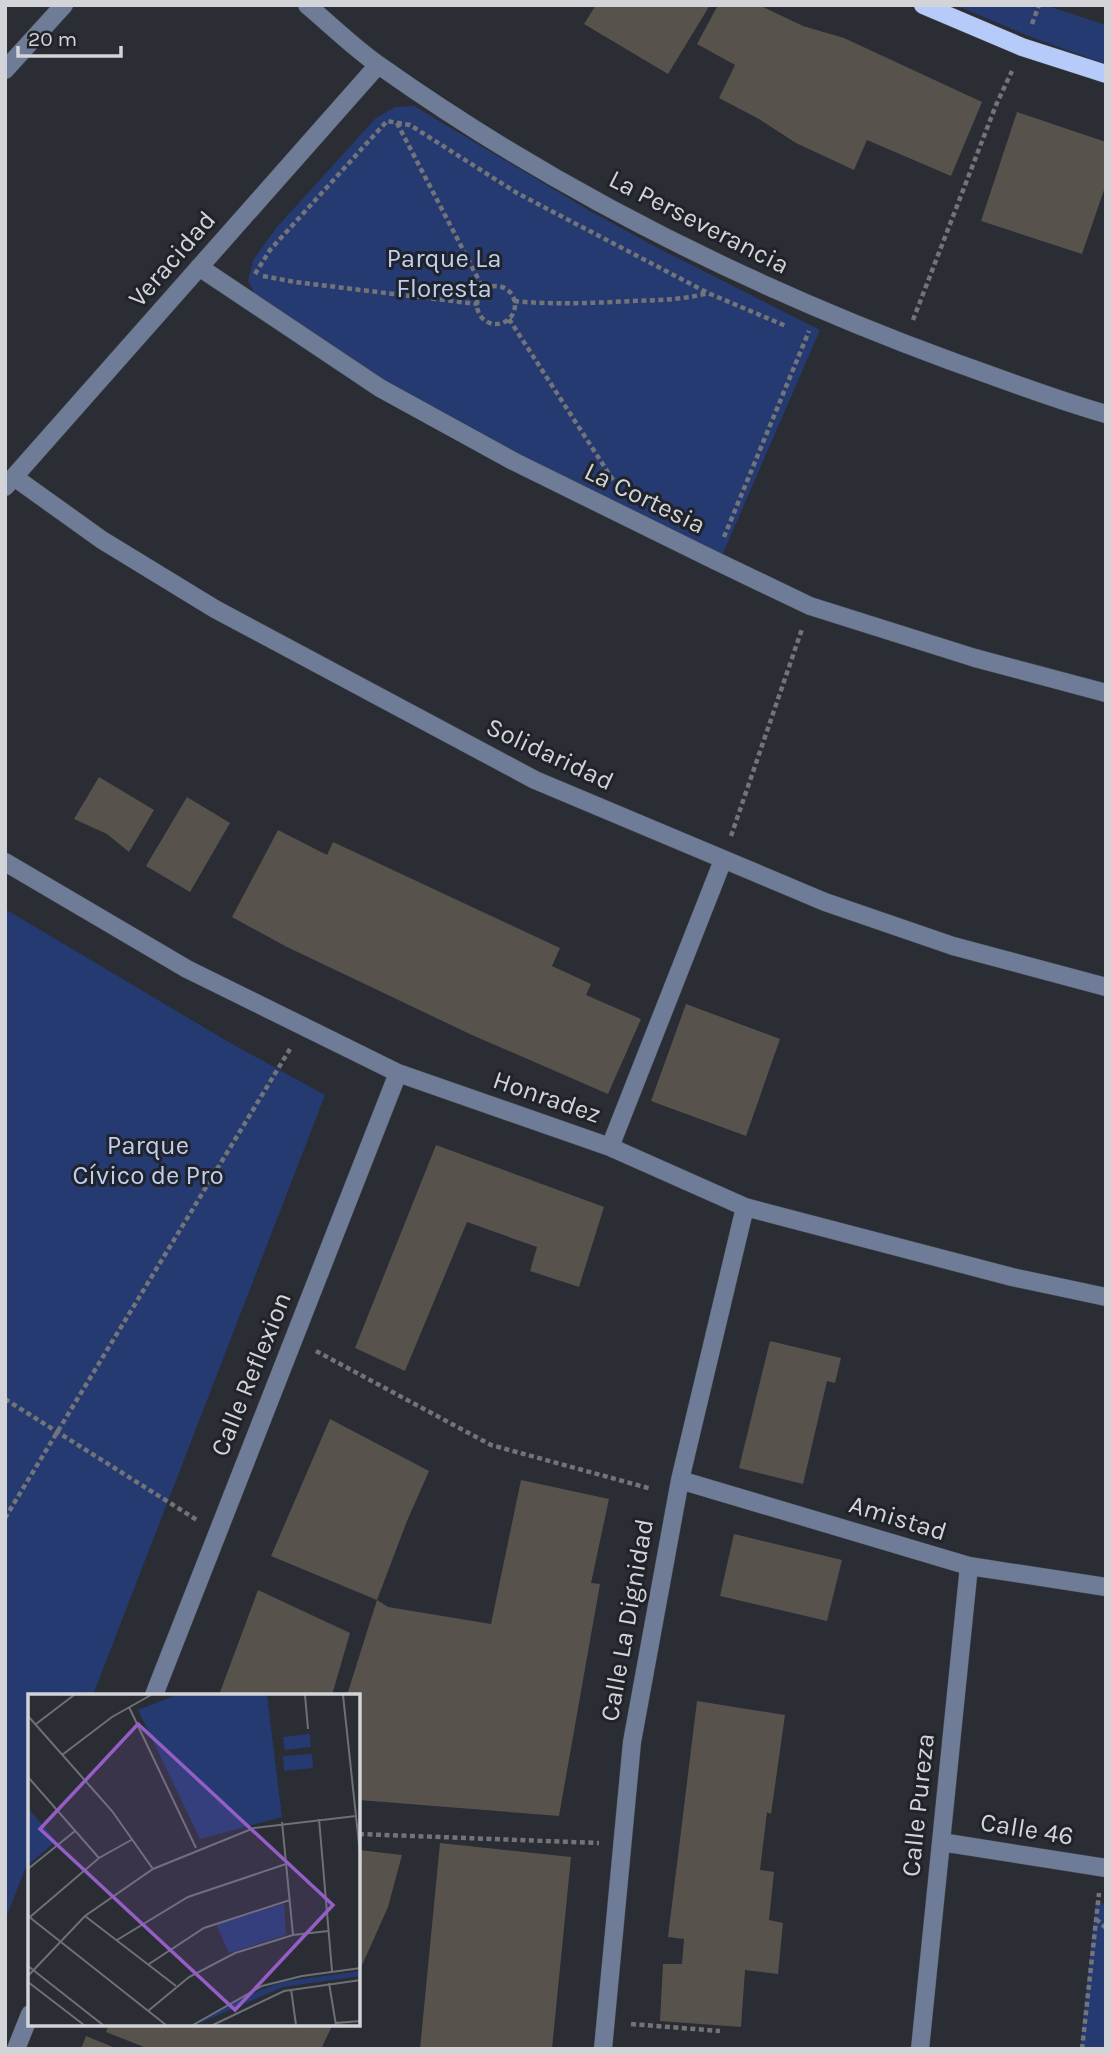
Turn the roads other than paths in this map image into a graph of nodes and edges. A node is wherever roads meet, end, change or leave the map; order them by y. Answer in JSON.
{"nodes":[{"id":1,"x":64,"y":5,"type":"edge"},
{"id":2,"x":307,"y":5,"type":"edge"},
{"id":3,"x":923,"y":5,"type":"edge"},
{"id":4,"x":378,"y":65,"type":"junction"},
{"id":5,"x":5,"y":70,"type":"edge"},
{"id":6,"x":1106,"y":74,"type":"edge"},
{"id":7,"x":200,"y":267,"type":"junction"},
{"id":8,"x":1106,"y":414,"type":"edge"},
{"id":9,"x":10,"y":482,"type":"edge"},
{"id":10,"x":1106,"y":693,"type":"edge"},
{"id":11,"x":723,"y":860,"type":"junction"},
{"id":12,"x":5,"y":862,"type":"edge"},
{"id":13,"x":1106,"y":987,"type":"edge"},
{"id":14,"x":398,"y":1073,"type":"junction"},
{"id":15,"x":610,"y":1147,"type":"junction"},
{"id":16,"x":745,"y":1207,"type":"junction"},
{"id":17,"x":1106,"y":1297,"type":"edge"},
{"id":18,"x":678,"y":1488,"type":"junction"},
{"id":19,"x":969,"y":1566,"type":"junction"},
{"id":20,"x":1106,"y":1587,"type":"edge"},
{"id":21,"x":154,"y":1694,"type":"edge"},
{"id":22,"x":941,"y":1842,"type":"junction"},
{"id":23,"x":1104,"y":1867,"type":"edge"},
{"id":24,"x":28,"y":2019,"type":"edge"},
{"id":25,"x":16,"y":2049,"type":"edge"},
{"id":26,"x":603,"y":2049,"type":"edge"},
{"id":27,"x":920,"y":2049,"type":"edge"}],
"edges":[{"from":1,"to":5,"type":"street"},
{"from":2,"to":4,"type":"street","name":"La Perseverancia"},
{"from":3,"to":6,"type":"main road"},
{"from":4,"to":7,"type":"street","name":"Veracidad"},
{"from":4,"to":8,"type":"street","name":"La Perseverancia"},
{"from":7,"to":9,"type":"street","name":"Veracidad"},
{"from":7,"to":10,"type":"street","name":"La Cortesia"},
{"from":9,"to":11,"type":"street","name":"Solidaridad"},
{"from":11,"to":13,"type":"street","name":"Solidaridad"},
{"from":11,"to":15,"type":"street"},
{"from":12,"to":14,"type":"street","name":"Honradez"},
{"from":14,"to":15,"type":"street","name":"Honradez"},
{"from":14,"to":21,"type":"street","name":"Calle Reflexion"},
{"from":15,"to":16,"type":"street","name":"Honradez"},
{"from":16,"to":17,"type":"street","name":"Honradez"},
{"from":16,"to":18,"type":"street","name":"Calle La Dignidad"},
{"from":18,"to":19,"type":"street","name":"Amistad"},
{"from":18,"to":26,"type":"street","name":"Calle La Dignidad"},
{"from":19,"to":20,"type":"street","name":"Amistad"},
{"from":19,"to":22,"type":"street","name":"Calle Pureza"},
{"from":22,"to":23,"type":"street","name":"Calle 46"},
{"from":22,"to":27,"type":"street","name":"Calle Pureza"},
{"from":24,"to":25,"type":"street"}]}
